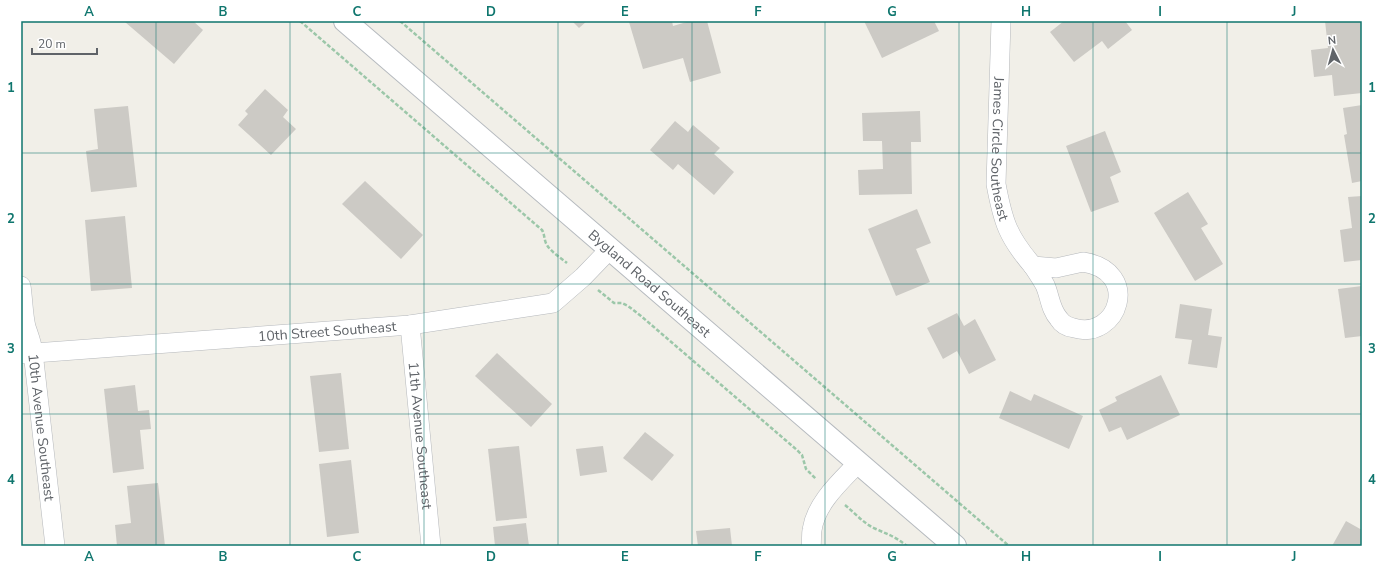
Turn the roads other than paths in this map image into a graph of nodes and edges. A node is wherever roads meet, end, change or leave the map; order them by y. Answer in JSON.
{"nodes":[{"id":1,"x":345,"y":21,"type":"edge"},
{"id":2,"x":1001,"y":21,"type":"edge"},
{"id":3,"x":610,"y":249,"type":"junction"},
{"id":4,"x":1033,"y":266,"type":"junction"},
{"id":5,"x":21,"y":286,"type":"edge"},
{"id":6,"x":410,"y":324,"type":"junction"},
{"id":7,"x":27,"y":353,"type":"edge"},
{"id":8,"x":858,"y":463,"type":"junction"},
{"id":9,"x":55,"y":546,"type":"edge"},
{"id":10,"x":431,"y":546,"type":"edge"},
{"id":11,"x":811,"y":546,"type":"edge"},
{"id":12,"x":955,"y":546,"type":"edge"}],
"edges":[{"from":1,"to":3,"type":"street","name":"Bygland Road Southeast"},
{"from":2,"to":4,"type":"street","name":"James Circle Southeast"},
{"from":3,"to":6,"type":"street","name":"10th Street Southeast"},
{"from":3,"to":8,"type":"street","name":"Bygland Road Southeast"},
{"from":4,"to":4,"type":"street","name":"James Circle Southeast"},
{"from":5,"to":7,"type":"street","name":"10th Avenue Southeast"},
{"from":6,"to":7,"type":"street","name":"10th Street Southeast"},
{"from":6,"to":10,"type":"street","name":"11th Avenue Southeast"},
{"from":7,"to":9,"type":"street","name":"10th Avenue Southeast"},
{"from":8,"to":11,"type":"street"},
{"from":8,"to":12,"type":"street","name":"Bygland Road Southeast"}]}
